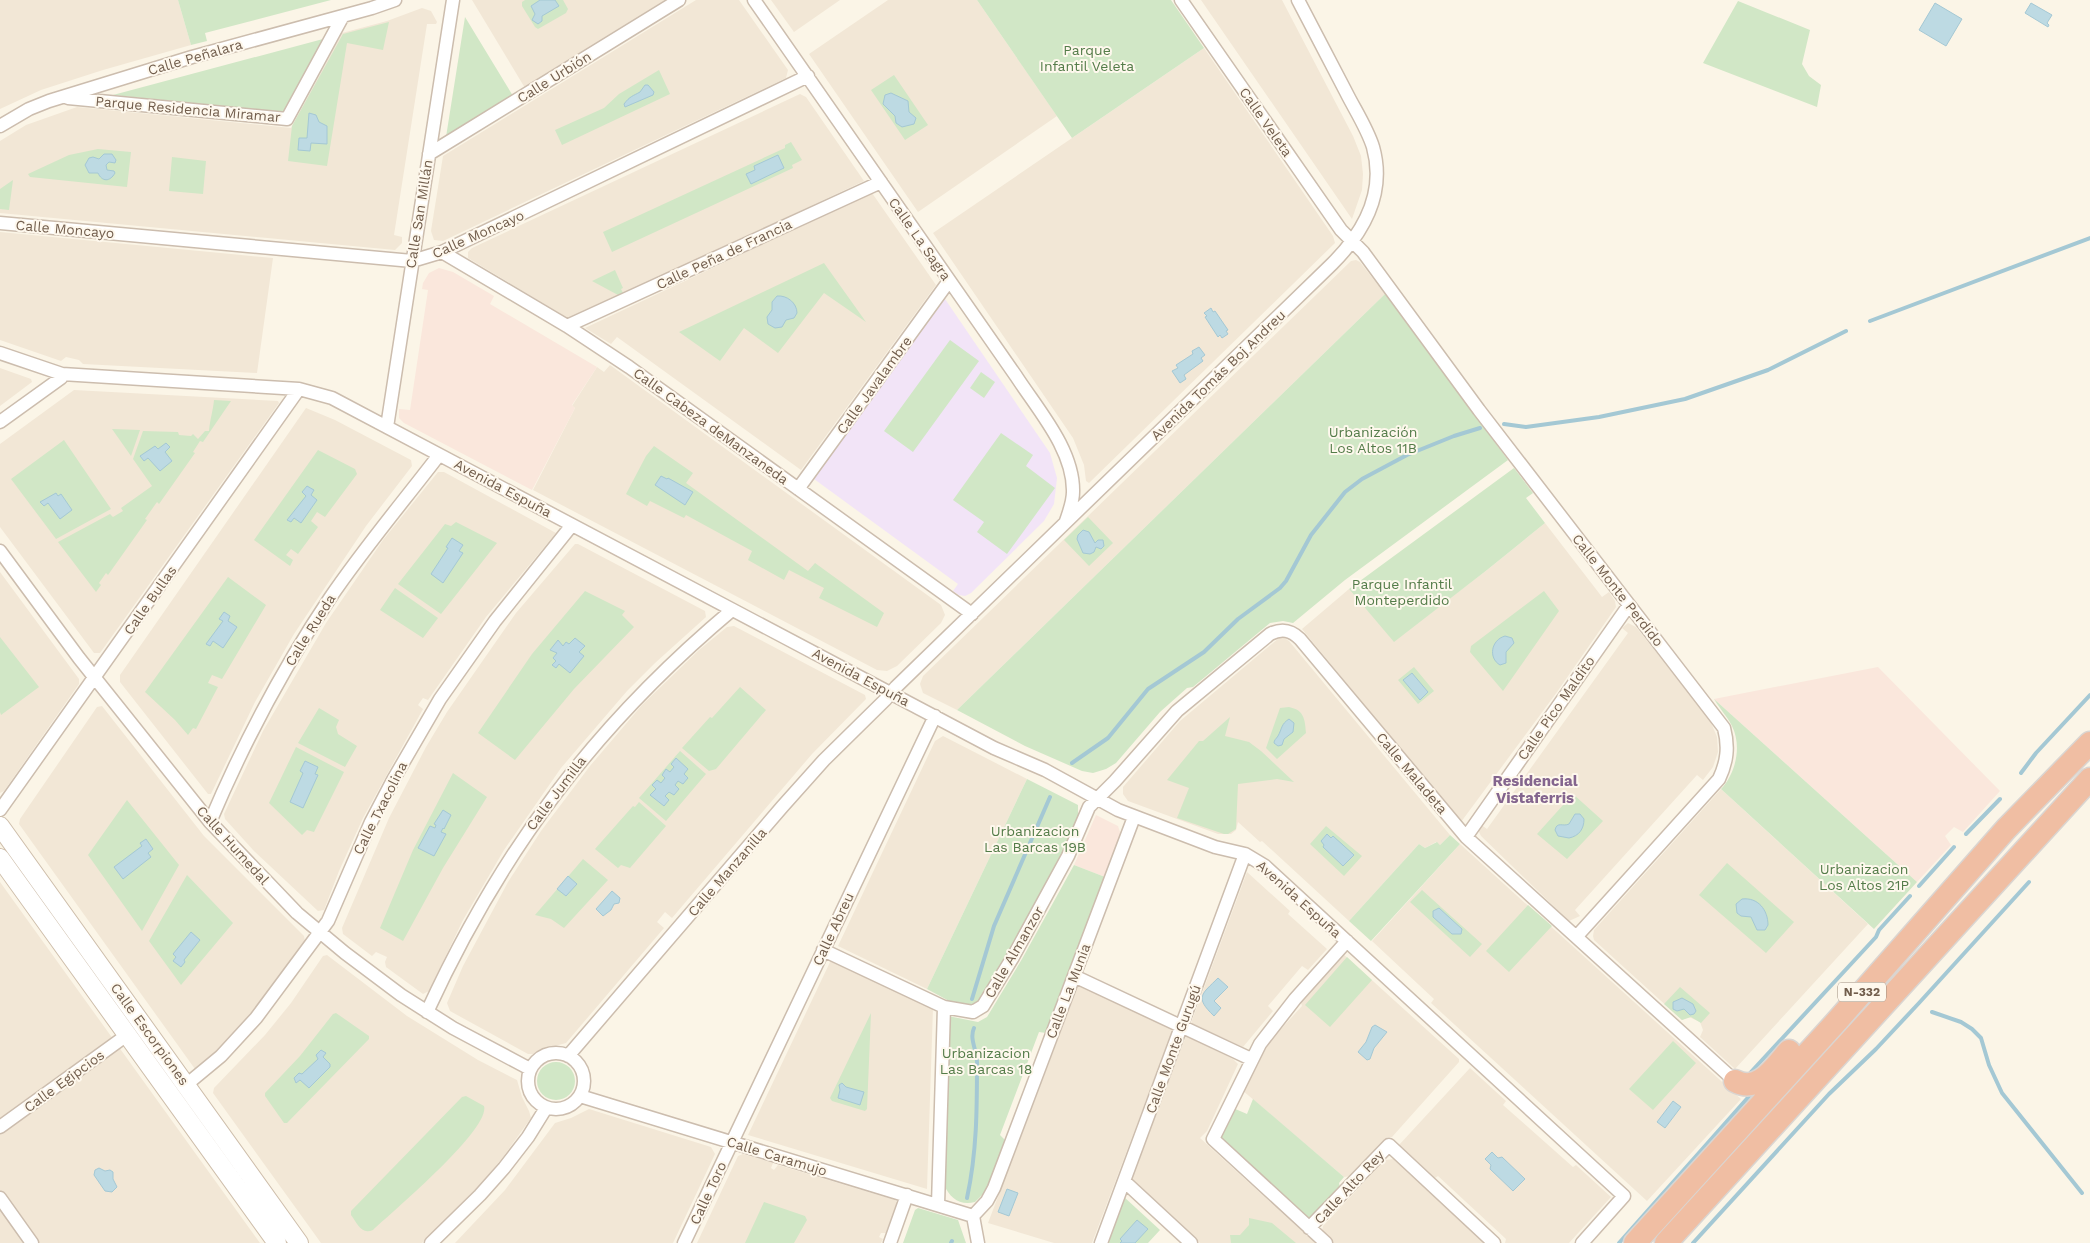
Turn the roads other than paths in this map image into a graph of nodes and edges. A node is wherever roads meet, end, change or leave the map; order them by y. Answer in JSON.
{"nodes":[{"id":1,"x":395,"y":0,"type":"edge"},
{"id":2,"x":453,"y":0,"type":"edge"},
{"id":3,"x":678,"y":0,"type":"edge"},
{"id":4,"x":754,"y":0,"type":"edge"},
{"id":5,"x":1181,"y":0,"type":"edge"},
{"id":6,"x":1298,"y":0,"type":"edge"},
{"id":7,"x":343,"y":16,"type":"junction"},
{"id":8,"x":808,"y":76,"type":"junction"},
{"id":9,"x":62,"y":98,"type":"junction"},
{"id":10,"x":0,"y":126,"type":"edge"},
{"id":11,"x":429,"y":154,"type":"junction"},
{"id":12,"x":881,"y":182,"type":"junction"},
{"id":13,"x":0,"y":223,"type":"edge"},
{"id":14,"x":1353,"y":242,"type":"junction"},
{"id":15,"x":442,"y":252,"type":"junction"},
{"id":16,"x":412,"y":261,"type":"junction"},
{"id":17,"x":949,"y":281,"type":"junction"},
{"id":18,"x":567,"y":326,"type":"junction"},
{"id":19,"x":0,"y":353,"type":"edge"},
{"id":20,"x":62,"y":374,"type":"junction"},
{"id":21,"x":299,"y":388,"type":"junction"},
{"id":22,"x":0,"y":422,"type":"edge"},
{"id":23,"x":386,"y":427,"type":"junction"},
{"id":24,"x":439,"y":455,"type":"junction"},
{"id":25,"x":1073,"y":484,"type":"junction"},
{"id":26,"x":798,"y":489,"type":"junction"},
{"id":27,"x":1100,"y":490,"type":"junction"},
{"id":28,"x":1065,"y":523,"type":"junction"},
{"id":29,"x":572,"y":525,"type":"junction"},
{"id":30,"x":0,"y":551,"type":"edge"},
{"id":31,"x":1629,"y":605,"type":"junction"},
{"id":32,"x":732,"y":610,"type":"junction"},
{"id":33,"x":972,"y":614,"type":"junction"},
{"id":34,"x":95,"y":677,"type":"junction"},
{"id":35,"x":891,"y":693,"type":"junction"},
{"id":36,"x":935,"y":716,"type":"junction"},
{"id":37,"x":2090,"y":726,"type":"edge"},
{"id":38,"x":2090,"y":743,"type":"edge"},
{"id":39,"x":2090,"y":779,"type":"edge"},
{"id":40,"x":1097,"y":798,"type":"junction"},
{"id":41,"x":0,"y":810,"type":"edge"},
{"id":42,"x":1134,"y":817,"type":"junction"},
{"id":43,"x":210,"y":822,"type":"junction"},
{"id":44,"x":0,"y":826,"type":"edge"},
{"id":45,"x":1466,"y":837,"type":"junction"},
{"id":46,"x":1245,"y":854,"type":"junction"},
{"id":47,"x":0,"y":858,"type":"edge"},
{"id":48,"x":319,"y":931,"type":"junction"},
{"id":49,"x":1576,"y":936,"type":"junction"},
{"id":50,"x":1347,"y":941,"type":"junction"},
{"id":51,"x":823,"y":950,"type":"junction"},
{"id":52,"x":1074,"y":976,"type":"junction"},
{"id":53,"x":944,"y":1007,"type":"junction"},
{"id":54,"x":427,"y":1012,"type":"junction"},
{"id":55,"x":1182,"y":1026,"type":"junction"},
{"id":56,"x":127,"y":1035,"type":"junction"},
{"id":57,"x":568,"y":1056,"type":"junction"},
{"id":58,"x":1251,"y":1059,"type":"junction"},
{"id":59,"x":530,"y":1069,"type":"junction"},
{"id":60,"x":1735,"y":1081,"type":"joint"},
{"id":61,"x":186,"y":1085,"type":"junction"},
{"id":62,"x":580,"y":1096,"type":"junction"},
{"id":63,"x":546,"y":1108,"type":"junction"},
{"id":64,"x":0,"y":1127,"type":"edge"},
{"id":65,"x":731,"y":1142,"type":"junction"},
{"id":66,"x":1124,"y":1181,"type":"junction"},
{"id":67,"x":906,"y":1195,"type":"junction"},
{"id":68,"x":0,"y":1198,"type":"edge"},
{"id":69,"x":938,"y":1205,"type":"junction"},
{"id":70,"x":973,"y":1216,"type":"junction"},
{"id":71,"x":1310,"y":1228,"type":"junction"},
{"id":72,"x":32,"y":1243,"type":"edge"},
{"id":73,"x":277,"y":1243,"type":"edge"},
{"id":74,"x":300,"y":1243,"type":"edge"},
{"id":75,"x":431,"y":1243,"type":"edge"},
{"id":76,"x":684,"y":1243,"type":"edge"},
{"id":77,"x":890,"y":1243,"type":"edge"},
{"id":78,"x":978,"y":1243,"type":"edge"},
{"id":79,"x":1100,"y":1243,"type":"edge"},
{"id":80,"x":1192,"y":1243,"type":"edge"},
{"id":81,"x":1326,"y":1243,"type":"edge"},
{"id":82,"x":1494,"y":1243,"type":"edge"},
{"id":83,"x":1582,"y":1243,"type":"edge"},
{"id":84,"x":1636,"y":1243,"type":"edge"},
{"id":85,"x":1666,"y":1243,"type":"edge"}],
"edges":[{"from":1,"to":7,"type":"street","name":"Calle Peñalara"},
{"from":2,"to":11,"type":"street","name":"Calle San Millán"},
{"from":3,"to":11,"type":"street","name":"Calle Urbión"},
{"from":4,"to":8,"type":"street","name":"Calle La Sagra"},
{"from":5,"to":14,"type":"street","name":"Calle Veleta"},
{"from":6,"to":14,"type":"street","name":"Avenida Tomás Boj Andreu"},
{"from":7,"to":9,"type":"street","name":"Calle Peñalara"},
{"from":7,"to":9,"type":"street","name":"Parque Residencia Miramar"},
{"from":8,"to":12,"type":"street","name":"Calle La Sagra"},
{"from":8,"to":15,"type":"street","name":"Calle Moncayo"},
{"from":9,"to":10,"type":"street","name":"Calle Peñalara"},
{"from":11,"to":16,"type":"street","name":"Calle San Millán"},
{"from":12,"to":17,"type":"street","name":"Calle La Sagra"},
{"from":12,"to":18,"type":"street","name":"Calle Peña de Francia"},
{"from":13,"to":16,"type":"street","name":"Calle Moncayo"},
{"from":14,"to":27,"type":"street","name":"Avenida Tomás Boj Andreu"},
{"from":14,"to":31,"type":"street","name":"Calle Monte Perdido"},
{"from":15,"to":16,"type":"street","name":"Calle Moncayo"},
{"from":15,"to":18,"type":"street","name":"Calle Cabeza deManzaneda"},
{"from":16,"to":23,"type":"street","name":"Calle San Millán"},
{"from":17,"to":25,"type":"street","name":"Calle La Sagra"},
{"from":17,"to":26,"type":"street","name":"Calle Javalambre"},
{"from":18,"to":26,"type":"street","name":"Calle Cabeza deManzaneda"},
{"from":19,"to":20,"type":"street","name":"Avenida Espuña"},
{"from":20,"to":21,"type":"street","name":"Avenida Espuña"},
{"from":20,"to":22,"type":"street"},
{"from":21,"to":23,"type":"street","name":"Avenida Espuña"},
{"from":21,"to":34,"type":"street","name":"Calle Bullas"},
{"from":23,"to":24,"type":"street","name":"Avenida Espuña"},
{"from":24,"to":29,"type":"street","name":"Avenida Espuña"},
{"from":24,"to":43,"type":"street","name":"Calle Rueda"},
{"from":25,"to":27,"type":"street"},
{"from":25,"to":28,"type":"street","name":"Calle La Sagra"},
{"from":26,"to":33,"type":"street","name":"Calle Cabeza deManzaneda"},
{"from":27,"to":28,"type":"street","name":"Avenida Tomás Boj Andreu"},
{"from":28,"to":33,"type":"street","name":"Avenida Tomás Boj Andreu"},
{"from":29,"to":32,"type":"street","name":"Avenida Espuña"},
{"from":29,"to":48,"type":"street","name":"Calle Txacolina"},
{"from":30,"to":34,"type":"street","name":"Calle Humedal"},
{"from":31,"to":45,"type":"street","name":"Calle Pico Maldito"},
{"from":31,"to":49,"type":"street","name":"Calle Monte Perdido"},
{"from":32,"to":35,"type":"street","name":"Avenida Espuña"},
{"from":32,"to":54,"type":"street","name":"Calle Jumilla"},
{"from":33,"to":35,"type":"street","name":"Avenida Tomás Boj Andreu"},
{"from":34,"to":41,"type":"street","name":"Calle Bullas"},
{"from":34,"to":43,"type":"street","name":"Calle Humedal"},
{"from":35,"to":36,"type":"street","name":"Avenida Espuña"},
{"from":35,"to":57,"type":"street","name":"Calle Manzanilla"},
{"from":36,"to":40,"type":"street","name":"Avenida Espuña"},
{"from":36,"to":51,"type":"street","name":"Calle Abreu"},
{"from":37,"to":60,"type":"highway"},
{"from":38,"to":84,"type":"highway","number":"N-332"},
{"from":39,"to":85,"type":"highway","number":"N-332"},
{"from":40,"to":42,"type":"street","name":"Avenida Espuña"},
{"from":40,"to":45,"type":"street","name":"Calle Maladeta"},
{"from":40,"to":53,"type":"street","name":"Calle Almanzor"},
{"from":42,"to":46,"type":"street","name":"Avenida Espuña"},
{"from":42,"to":52,"type":"street","name":"Calle La Munia"},
{"from":43,"to":48,"type":"street","name":"Calle Humedal"},
{"from":44,"to":61,"type":"street","name":"Calle Escorpiones"},
{"from":45,"to":49,"type":"street","name":"Calle Maladeta"},
{"from":46,"to":50,"type":"street","name":"Avenida Espuña"},
{"from":46,"to":55,"type":"street","name":"Calle Monte Gurugú"},
{"from":47,"to":56,"type":"street","name":"Calle Escorpiones"},
{"from":48,"to":54,"type":"street","name":"Calle Humedal"},
{"from":48,"to":61,"type":"street","name":"Calle Txacolina"},
{"from":49,"to":60,"type":"street","name":"Calle Maladeta"},
{"from":50,"to":58,"type":"street"},
{"from":50,"to":83,"type":"street","name":"Avenida Espuña"},
{"from":51,"to":53,"type":"street","name":"Calle Almanzor"},
{"from":51,"to":65,"type":"street","name":"Calle Abreu"},
{"from":52,"to":55,"type":"street"},
{"from":52,"to":70,"type":"street","name":"Calle La Munia"},
{"from":53,"to":69,"type":"street"},
{"from":54,"to":59,"type":"street","name":"Calle Humedal"},
{"from":55,"to":58,"type":"street"},
{"from":55,"to":66,"type":"street","name":"Calle Monte Gurugú"},
{"from":56,"to":64,"type":"street","name":"Calle Egipcios"},
{"from":56,"to":73,"type":"street","name":"Calle Escorpiones"},
{"from":57,"to":59,"type":"street"},
{"from":57,"to":62,"type":"street"},
{"from":58,"to":71,"type":"street"},
{"from":59,"to":63,"type":"street"},
{"from":61,"to":74,"type":"street","name":"Calle Escorpiones"},
{"from":62,"to":63,"type":"street"},
{"from":62,"to":65,"type":"street","name":"Calle Caramujo"},
{"from":63,"to":75,"type":"street"},
{"from":65,"to":67,"type":"street","name":"Calle Caramujo"},
{"from":65,"to":76,"type":"street","name":"Calle Toro"},
{"from":66,"to":79,"type":"street","name":"Calle Monte Gurugú"},
{"from":66,"to":80,"type":"street"},
{"from":67,"to":69,"type":"street","name":"Calle Caramujo"},
{"from":67,"to":77,"type":"street"},
{"from":68,"to":72,"type":"street"},
{"from":69,"to":70,"type":"street","name":"Calle Caramujo"},
{"from":70,"to":78,"type":"street"},
{"from":71,"to":81,"type":"street"},
{"from":71,"to":82,"type":"street","name":"Calle Alto Rey"}]}
